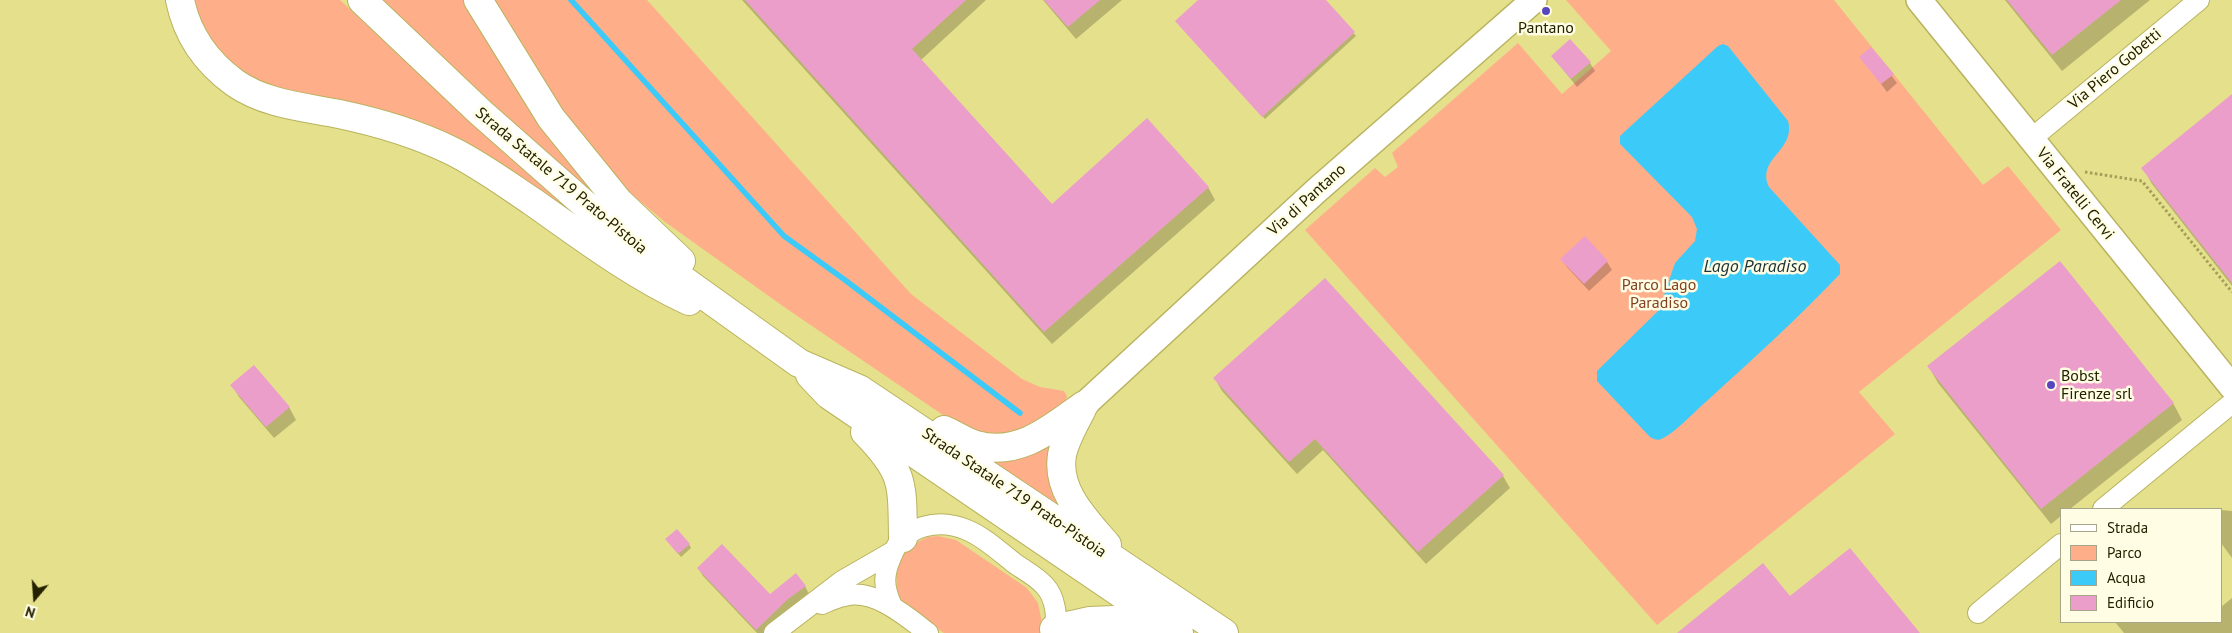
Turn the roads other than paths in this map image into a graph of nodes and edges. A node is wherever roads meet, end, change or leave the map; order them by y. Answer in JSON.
{"nodes":[{"id":1,"x":180,"y":0,"type":"edge"},
{"id":2,"x":362,"y":0,"type":"edge"},
{"id":3,"x":478,"y":0,"type":"edge"},
{"id":4,"x":1534,"y":0,"type":"edge"},
{"id":5,"x":1919,"y":0,"type":"edge"},
{"id":6,"x":2199,"y":0,"type":"edge"},
{"id":7,"x":2031,"y":139,"type":"junction"},
{"id":8,"x":754,"y":332,"type":"junction"},
{"id":9,"x":799,"y":363,"type":"junction"},
{"id":10,"x":2232,"y":387,"type":"edge"},
{"id":11,"x":859,"y":389,"type":"junction"},
{"id":12,"x":829,"y":395,"type":"junction"},
{"id":13,"x":2232,"y":403,"type":"edge"},
{"id":14,"x":1084,"y":405,"type":"junction"},
{"id":15,"x":2104,"y":508,"type":"edge"},
{"id":16,"x":898,"y":544,"type":"junction"},
{"id":17,"x":2060,"y":545,"type":"edge"},
{"id":18,"x":1125,"y":567,"type":"junction"},
{"id":19,"x":892,"y":606,"type":"junction"},
{"id":20,"x":804,"y":610,"type":"junction"},
{"id":21,"x":1978,"y":613,"type":"dead end"},
{"id":22,"x":1054,"y":631,"type":"edge"},
{"id":23,"x":774,"y":633,"type":"edge"},
{"id":24,"x":928,"y":633,"type":"edge"},
{"id":25,"x":1160,"y":633,"type":"edge"},
{"id":26,"x":1179,"y":633,"type":"edge"},
{"id":27,"x":1224,"y":633,"type":"edge"}],
"edges":[{"from":1,"to":8,"type":"highway"},
{"from":2,"to":8,"type":"highway","name":"Strada Statale 719 Prato-Pistoia"},
{"from":3,"to":8,"type":"highway"},
{"from":4,"to":14,"type":"street","name":"Via di Pantano"},
{"from":5,"to":7,"type":"street","name":"Via Fratelli Cervi"},
{"from":6,"to":7,"type":"street","name":"Via Piero Gobetti"},
{"from":7,"to":10,"type":"street","name":"Via Fratelli Cervi"},
{"from":8,"to":9,"type":"highway","name":"Strada Statale 719 Prato-Pistoia"},
{"from":9,"to":11,"type":"highway","name":"Strada Statale 719 Prato-Pistoia"},
{"from":9,"to":12,"type":"highway","name":"Strada Statale 719 Prato-Pistoia"},
{"from":11,"to":14,"type":"highway"},
{"from":11,"to":18,"type":"highway","name":"Strada Statale 719 Prato-Pistoia"},
{"from":12,"to":16,"type":"highway"},
{"from":12,"to":26,"type":"highway","name":"Strada Statale 719 Prato-Pistoia"},
{"from":13,"to":15,"type":"street"},
{"from":14,"to":18,"type":"highway"},
{"from":16,"to":19,"type":"street"},
{"from":16,"to":20,"type":"street"},
{"from":16,"to":22,"type":"street"},
{"from":17,"to":21,"type":"street"},
{"from":18,"to":27,"type":"highway","name":"Strada Statale 719 Prato-Pistoia"},
{"from":19,"to":20,"type":"street"},
{"from":19,"to":24,"type":"street"},
{"from":20,"to":23,"type":"street"},
{"from":22,"to":25,"type":"highway"}]}
